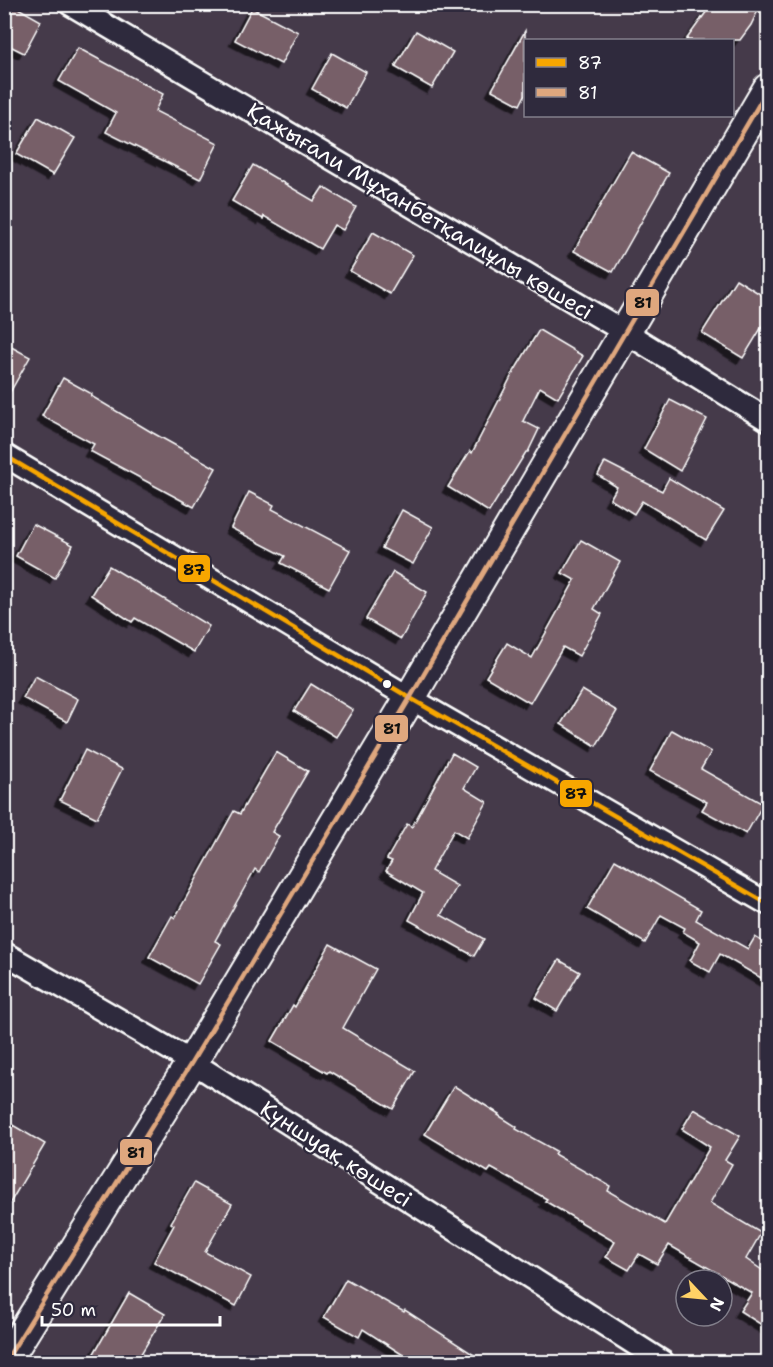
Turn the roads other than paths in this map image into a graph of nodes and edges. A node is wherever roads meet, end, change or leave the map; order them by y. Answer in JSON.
{"nodes":[{"id":1,"x":70,"y":4,"type":"edge"},
{"id":2,"x":768,"y":89,"type":"edge"},
{"id":3,"x":625,"y":332,"type":"junction"},
{"id":4,"x":768,"y":420,"type":"edge"},
{"id":5,"x":4,"y":455,"type":"edge"},
{"id":6,"x":410,"y":698,"type":"junction"},
{"id":7,"x":768,"y":904,"type":"edge"},
{"id":8,"x":4,"y":952,"type":"edge"},
{"id":9,"x":192,"y":1062,"type":"junction"},
{"id":10,"x":5,"y":1362,"type":"edge"},
{"id":11,"x":663,"y":1362,"type":"edge"}],
"edges":[{"from":1,"to":3,"type":"street","name":"Қажығали Мұханбетқалиұлы көшесі"},
{"from":2,"to":3,"type":"street"},
{"from":3,"to":4,"type":"street","name":"Қажығали Мұханбетқалиұлы көшесі"},
{"from":3,"to":6,"type":"street"},
{"from":5,"to":6,"type":"street"},
{"from":6,"to":7,"type":"street"},
{"from":6,"to":9,"type":"street"},
{"from":8,"to":9,"type":"street","name":"Күншуақ көшесі"},
{"from":9,"to":10,"type":"street"},
{"from":9,"to":11,"type":"street","name":"Күншуақ көшесі"}]}
